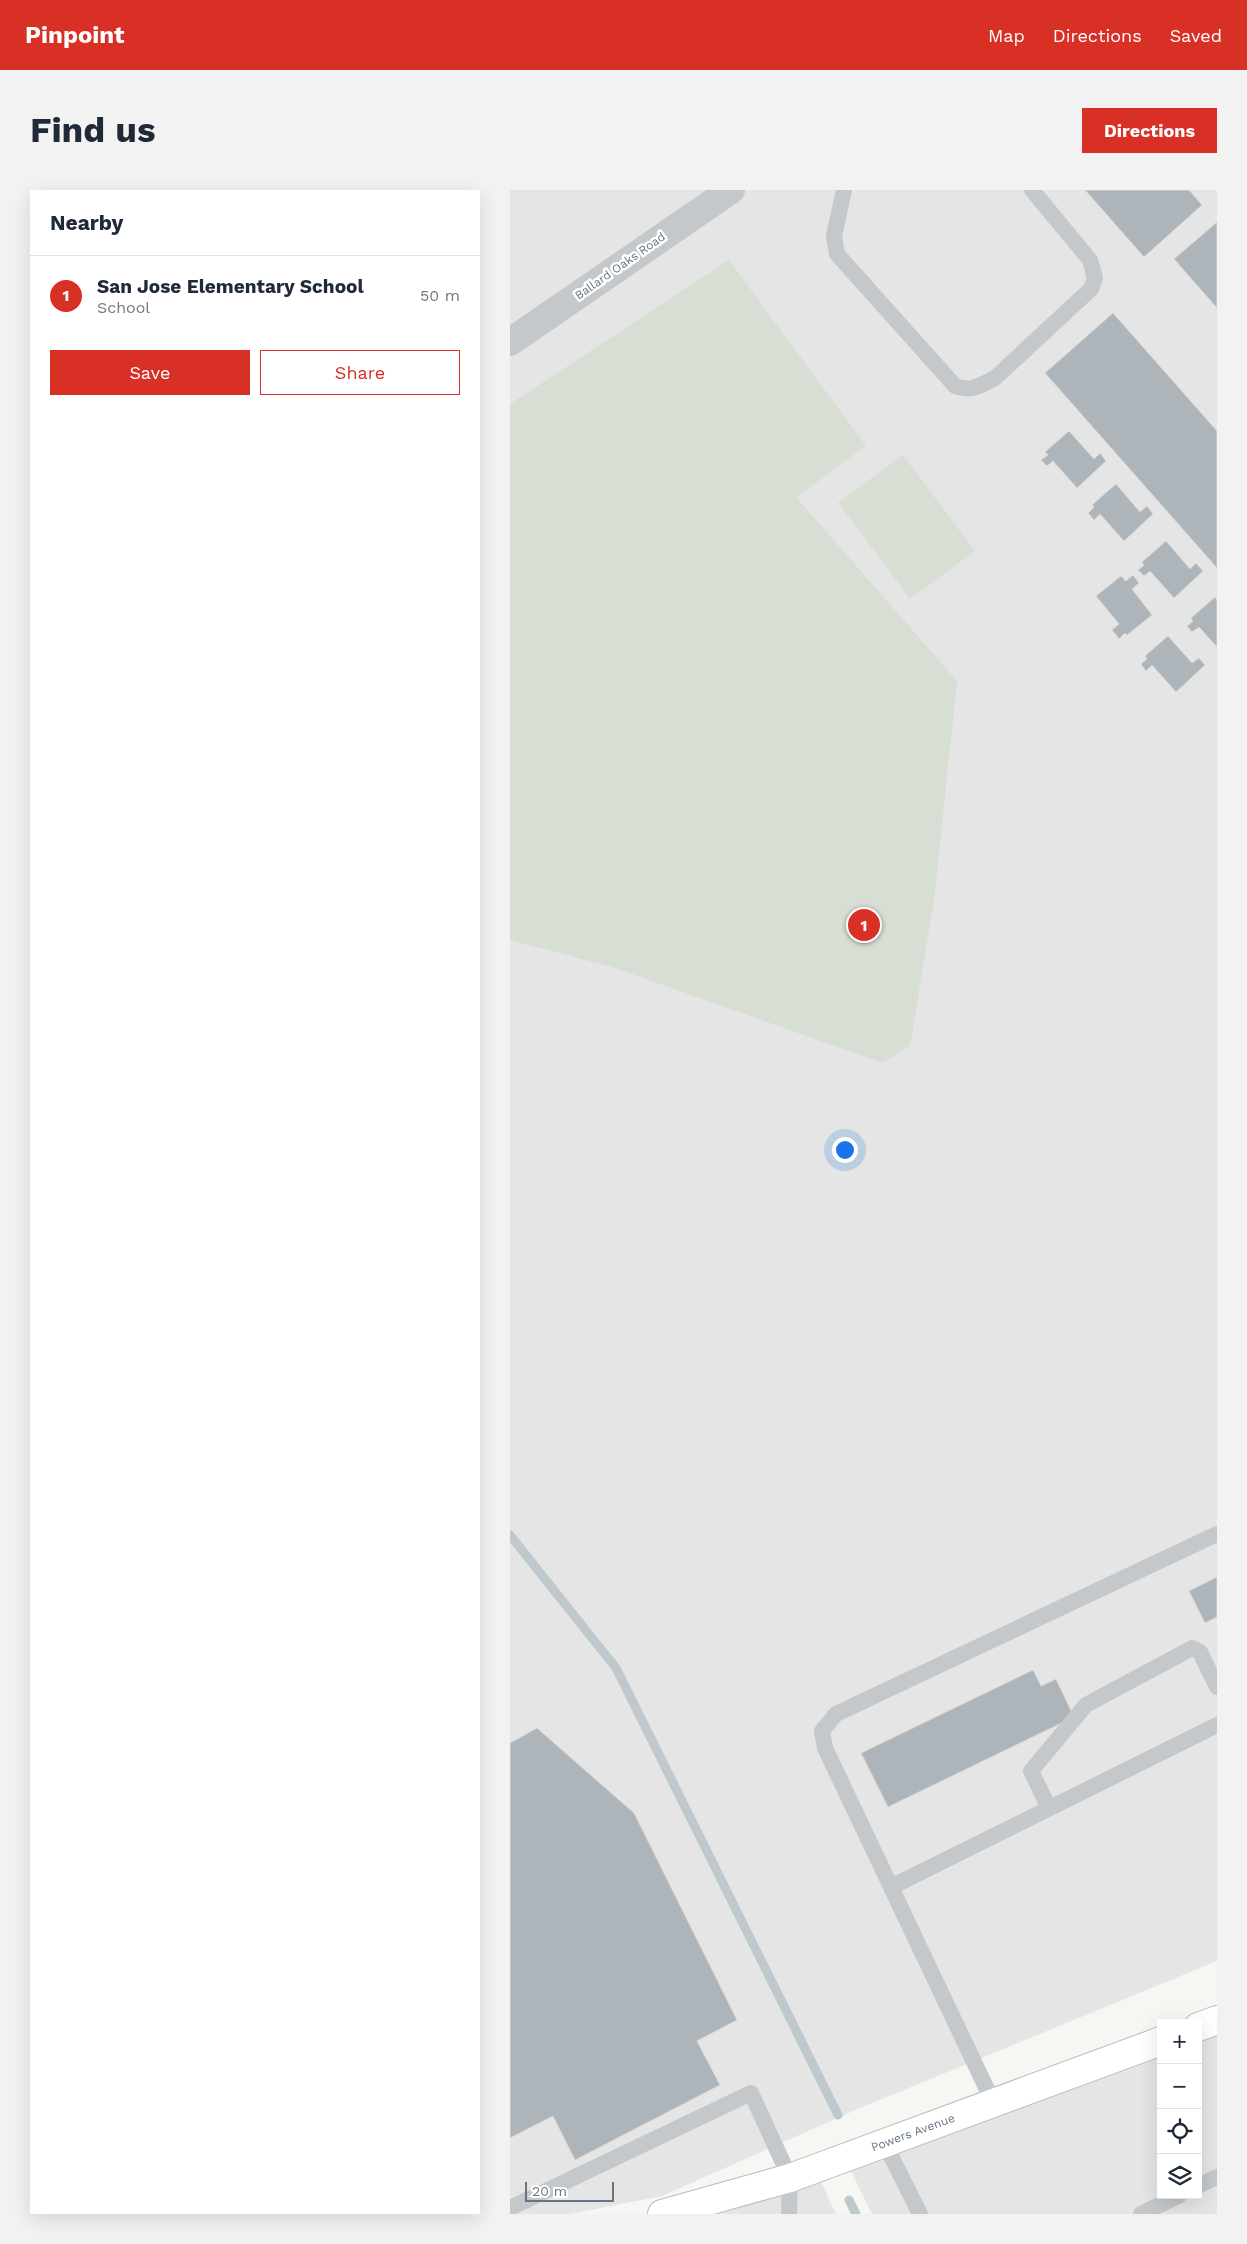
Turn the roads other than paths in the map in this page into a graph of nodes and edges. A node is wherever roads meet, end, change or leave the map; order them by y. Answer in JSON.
{"nodes":[{"id":1,"x":731,"y":190,"type":"edge"},
{"id":2,"x":844,"y":190,"type":"edge"},
{"id":3,"x":1032,"y":190,"type":"edge"},
{"id":4,"x":510,"y":342,"type":"edge"},
{"id":5,"x":1217,"y":1534,"type":"edge"},
{"id":6,"x":1217,"y":1687,"type":"edge"},
{"id":7,"x":1217,"y":1726,"type":"edge"},
{"id":8,"x":1049,"y":1808,"type":"junction"},
{"id":9,"x":891,"y":1887,"type":"junction"},
{"id":10,"x":1217,"y":2020,"type":"edge"},
{"id":11,"x":1202,"y":2026,"type":"edge"},
{"id":12,"x":1157,"y":2042,"type":"edge"},
{"id":13,"x":993,"y":2102,"type":"junction"},
{"id":14,"x":884,"y":2142,"type":"junction"},
{"id":15,"x":1217,"y":2177,"type":"edge"},
{"id":16,"x":790,"y":2178,"type":"junction"},
{"id":17,"x":1202,"y":2184,"type":"edge"},
{"id":18,"x":1172,"y":2199,"type":"edge"},
{"id":19,"x":510,"y":2208,"type":"edge"},
{"id":20,"x":662,"y":2214,"type":"edge"},
{"id":21,"x":789,"y":2214,"type":"edge"},
{"id":22,"x":920,"y":2214,"type":"edge"},
{"id":23,"x":1141,"y":2214,"type":"edge"}],
"edges":[{"from":1,"to":4,"type":"street","name":"Ballard Oaks Road"},
{"from":2,"to":3,"type":"lane"},
{"from":5,"to":9,"type":"lane"},
{"from":6,"to":8,"type":"lane"},
{"from":7,"to":8,"type":"lane"},
{"from":8,"to":9,"type":"lane"},
{"from":9,"to":13,"type":"lane"},
{"from":10,"to":11,"type":"street"},
{"from":12,"to":13,"type":"street","name":"Powers Avenue"},
{"from":13,"to":14,"type":"street","name":"Powers Avenue"},
{"from":14,"to":16,"type":"street","name":"Powers Avenue"},
{"from":14,"to":22,"type":"lane"},
{"from":15,"to":17,"type":"lane"},
{"from":16,"to":19,"type":"lane"},
{"from":16,"to":20,"type":"street","name":"Powers Avenue"},
{"from":16,"to":21,"type":"lane"},
{"from":18,"to":23,"type":"lane"}]}
